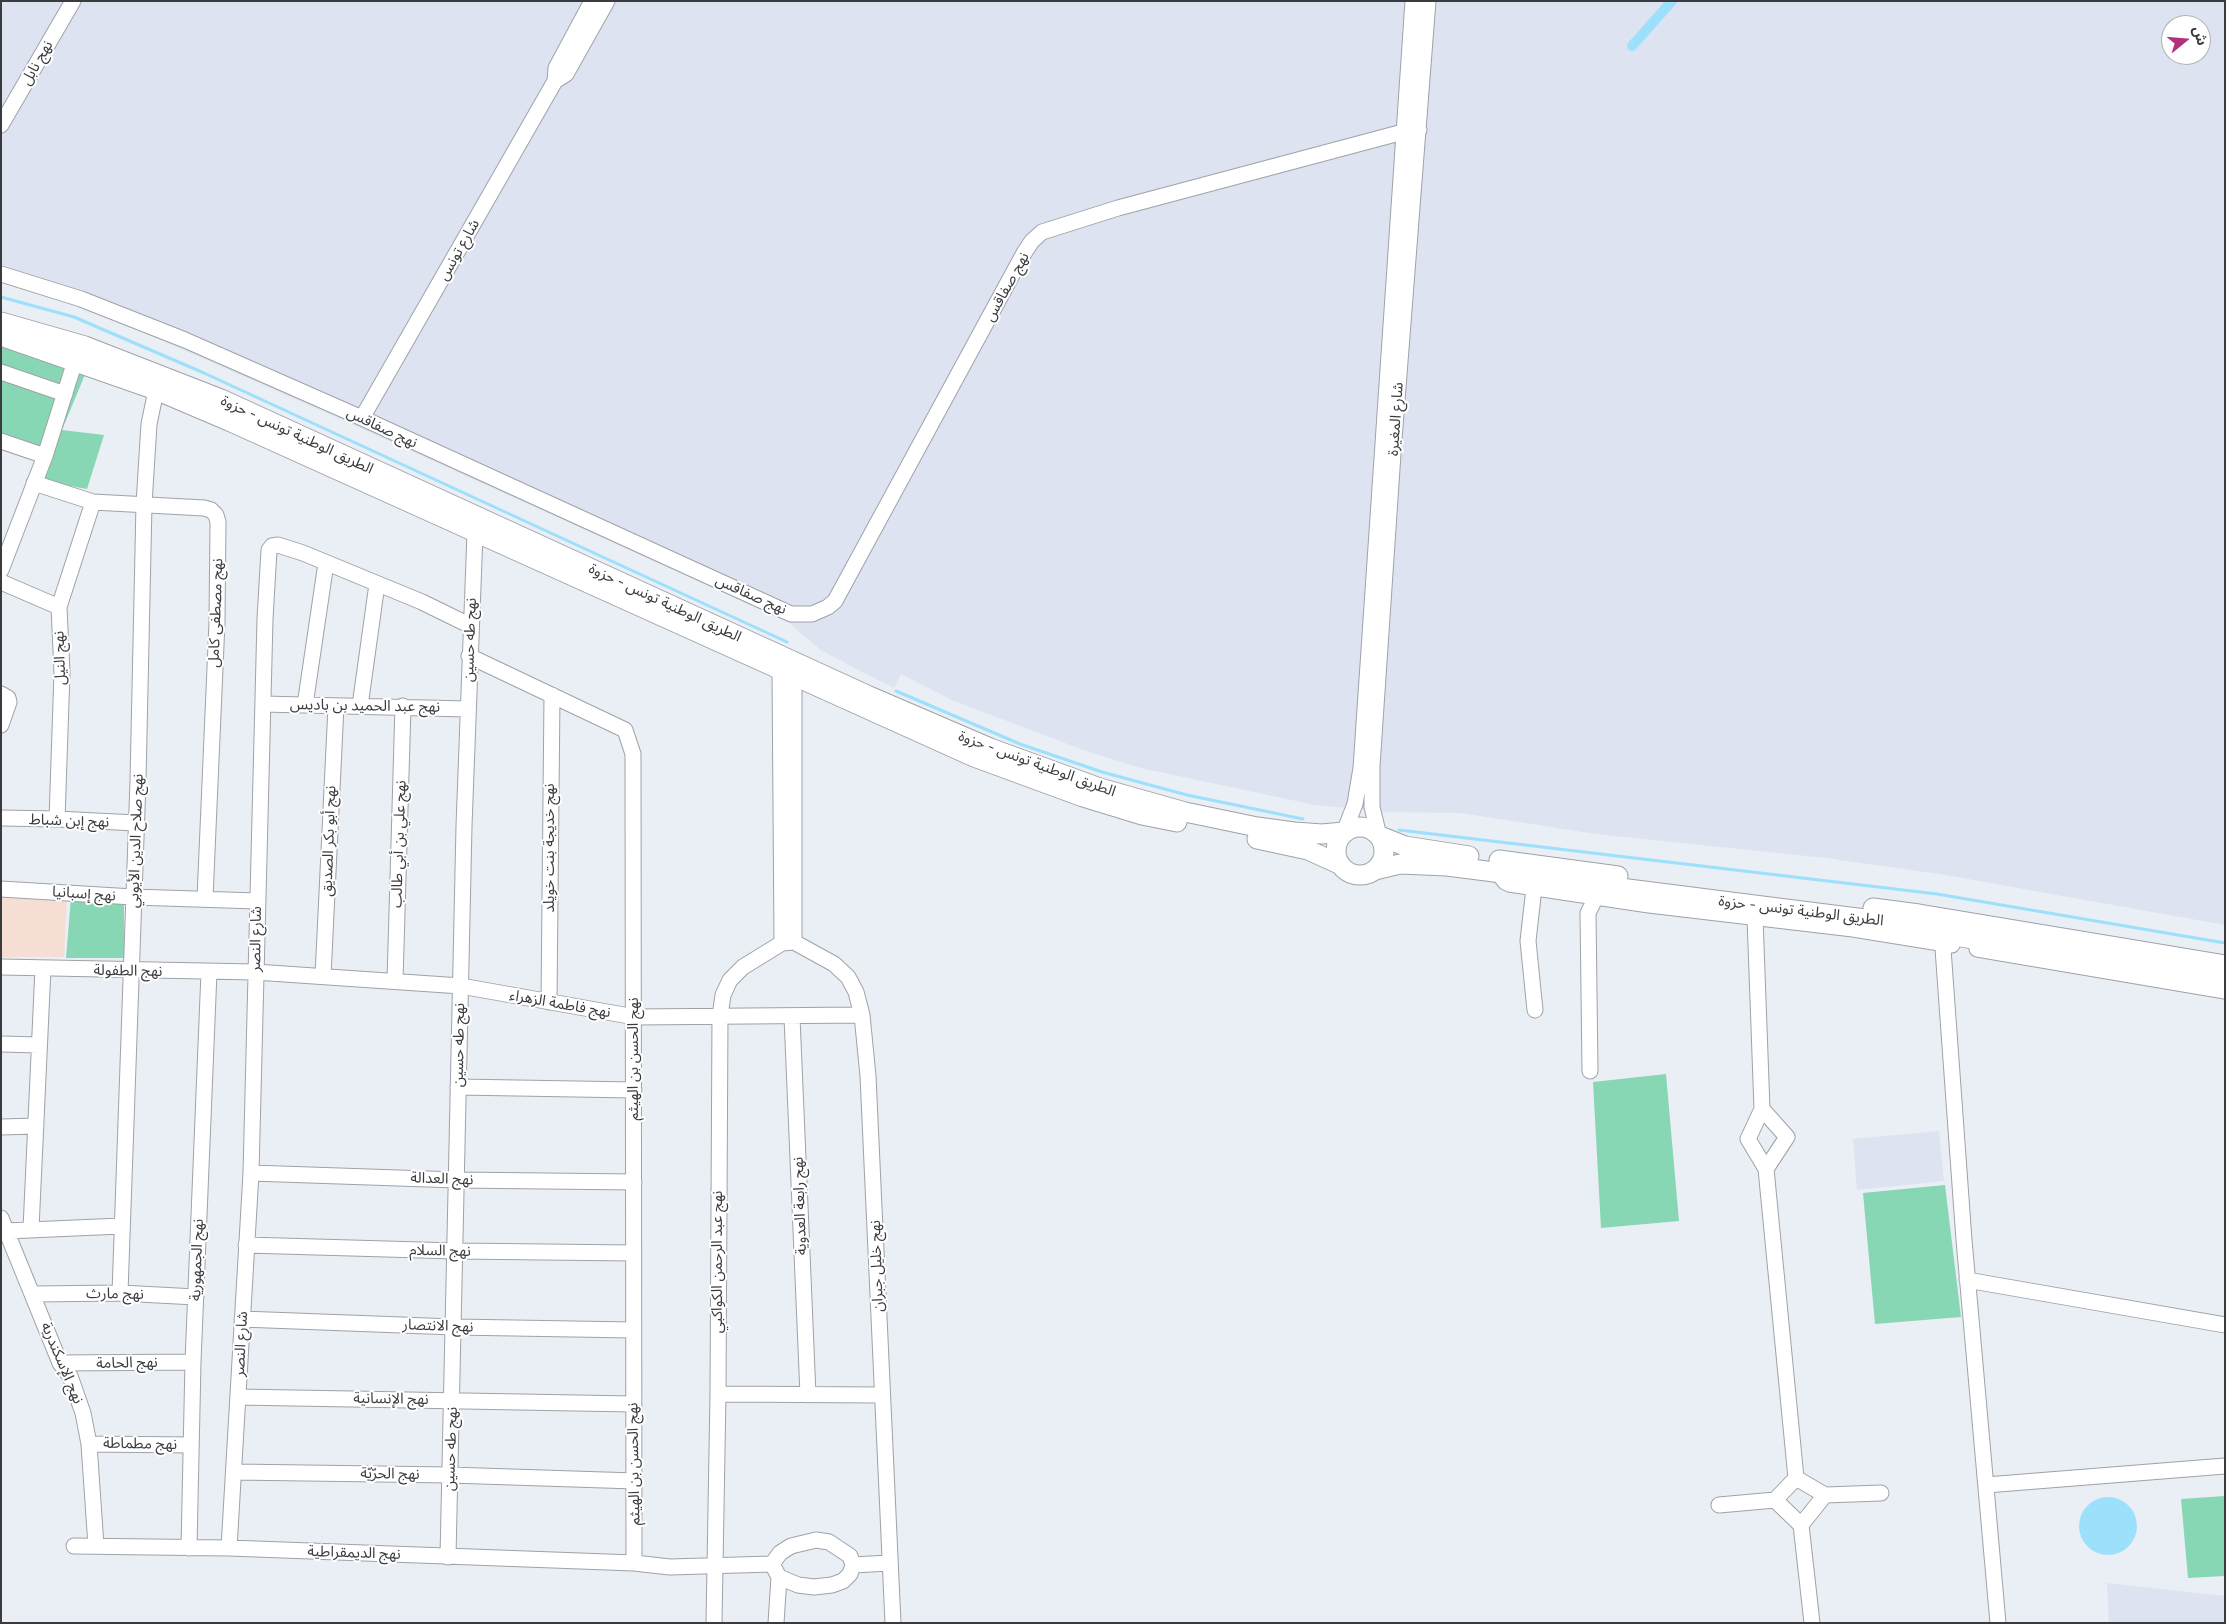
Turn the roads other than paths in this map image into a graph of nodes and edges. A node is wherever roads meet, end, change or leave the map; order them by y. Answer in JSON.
{"nodes":[{"id":1,"x":73,"y":1,"type":"edge"},
{"id":2,"x":592,"y":1,"type":"edge"},
{"id":3,"x":607,"y":1,"type":"edge"},
{"id":4,"x":1413,"y":1,"type":"edge"},
{"id":5,"x":1428,"y":1,"type":"edge"},
{"id":6,"x":559,"y":74,"type":"junction"},
{"id":7,"x":1,"y":125,"type":"edge"},
{"id":8,"x":1418,"y":130,"type":"junction"},
{"id":9,"x":1403,"y":132,"type":"junction"},
{"id":10,"x":1,"y":274,"type":"edge"},
{"id":11,"x":1,"y":322,"type":"edge"},
{"id":12,"x":1,"y":336,"type":"edge"},
{"id":13,"x":75,"y":361,"type":"junction"},
{"id":14,"x":1,"y":372,"type":"edge"},
{"id":15,"x":158,"y":382,"type":"junction"},
{"id":16,"x":65,"y":394,"type":"junction"},
{"id":17,"x":362,"y":418,"type":"junction"},
{"id":18,"x":1,"y":441,"type":"edge"},
{"id":19,"x":45,"y":456,"type":"junction"},
{"id":20,"x":34,"y":483,"type":"junction"},
{"id":21,"x":93,"y":502,"type":"junction"},
{"id":22,"x":144,"y":504,"type":"junction"},
{"id":23,"x":475,"y":533,"type":"junction"},
{"id":24,"x":326,"y":563,"type":"junction"},
{"id":25,"x":1,"y":570,"type":"edge"},
{"id":26,"x":1,"y":582,"type":"edge"},
{"id":27,"x":377,"y":584,"type":"junction"},
{"id":28,"x":59,"y":607,"type":"junction"},
{"id":29,"x":471,"y":626,"type":"junction"},
{"id":30,"x":469,"y":656,"type":"junction"},
{"id":31,"x":787,"y":674,"type":"junction"},
{"id":32,"x":552,"y":695,"type":"junction"},
{"id":33,"x":5,"y":700,"type":"edge"},
{"id":34,"x":263,"y":704,"type":"junction"},
{"id":35,"x":305,"y":705,"type":"junction"},
{"id":36,"x":336,"y":706,"type":"junction"},
{"id":37,"x":360,"y":706,"type":"junction"},
{"id":38,"x":403,"y":706,"type":"junction"},
{"id":39,"x":467,"y":709,"type":"junction"},
{"id":40,"x":1,"y":725,"type":"edge"},
{"id":41,"x":1,"y":818,"type":"edge"},
{"id":42,"x":57,"y":819,"type":"junction"},
{"id":43,"x":136,"y":823,"type":"junction"},
{"id":44,"x":1344,"y":832,"type":"junction"},
{"id":45,"x":1379,"y":836,"type":"junction"},
{"id":46,"x":1339,"y":864,"type":"junction"},
{"id":47,"x":1375,"y":870,"type":"junction"},
{"id":48,"x":1498,"y":872,"type":"junction"},
{"id":49,"x":1534,"y":888,"type":"junction"},
{"id":50,"x":1,"y":889,"type":"edge"},
{"id":51,"x":133,"y":897,"type":"junction"},
{"id":52,"x":1596,"y":897,"type":"junction"},
{"id":53,"x":205,"y":898,"type":"junction"},
{"id":54,"x":257,"y":901,"type":"junction"},
{"id":55,"x":1756,"y":918,"type":"junction"},
{"id":56,"x":1943,"y":938,"type":"junction"},
{"id":57,"x":788,"y":943,"type":"junction"},
{"id":58,"x":2225,"y":965,"type":"edge"},
{"id":59,"x":1,"y":967,"type":"edge"},
{"id":60,"x":43,"y":968,"type":"junction"},
{"id":61,"x":131,"y":971,"type":"junction"},
{"id":62,"x":209,"y":972,"type":"junction"},
{"id":63,"x":255,"y":972,"type":"junction"},
{"id":64,"x":323,"y":976,"type":"junction"},
{"id":65,"x":2225,"y":979,"type":"edge"},
{"id":66,"x":395,"y":981,"type":"junction"},
{"id":67,"x":461,"y":986,"type":"junction"},
{"id":68,"x":2225,"y":990,"type":"edge"},
{"id":69,"x":549,"y":1002,"type":"junction"},
{"id":70,"x":1535,"y":1010,"type":"dead end"},
{"id":71,"x":862,"y":1015,"type":"junction"},
{"id":72,"x":635,"y":1016,"type":"junction"},
{"id":73,"x":720,"y":1016,"type":"junction"},
{"id":74,"x":792,"y":1017,"type":"junction"},
{"id":75,"x":1,"y":1044,"type":"edge"},
{"id":76,"x":39,"y":1046,"type":"junction"},
{"id":77,"x":1590,"y":1071,"type":"dead end"},
{"id":78,"x":458,"y":1087,"type":"junction"},
{"id":79,"x":634,"y":1090,"type":"junction"},
{"id":80,"x":1762,"y":1110,"type":"junction"},
{"id":81,"x":36,"y":1126,"type":"junction"},
{"id":82,"x":1,"y":1127,"type":"edge"},
{"id":83,"x":1766,"y":1169,"type":"junction"},
{"id":84,"x":251,"y":1173,"type":"junction"},
{"id":85,"x":457,"y":1180,"type":"junction"},
{"id":86,"x":634,"y":1182,"type":"junction"},
{"id":87,"x":4,"y":1224,"type":"edge"},
{"id":88,"x":121,"y":1226,"type":"junction"},
{"id":89,"x":31,"y":1229,"type":"junction"},
{"id":90,"x":246,"y":1245,"type":"junction"},
{"id":91,"x":456,"y":1251,"type":"junction"},
{"id":92,"x":633,"y":1253,"type":"junction"},
{"id":93,"x":1967,"y":1280,"type":"junction"},
{"id":94,"x":120,"y":1293,"type":"junction"},
{"id":95,"x":34,"y":1294,"type":"junction"},
{"id":96,"x":196,"y":1297,"type":"junction"},
{"id":97,"x":242,"y":1319,"type":"junction"},
{"id":98,"x":2225,"y":1325,"type":"edge"},
{"id":99,"x":454,"y":1327,"type":"junction"},
{"id":100,"x":634,"y":1330,"type":"junction"},
{"id":101,"x":193,"y":1362,"type":"junction"},
{"id":102,"x":60,"y":1363,"type":"junction"},
{"id":103,"x":718,"y":1394,"type":"junction"},
{"id":104,"x":808,"y":1395,"type":"junction"},
{"id":105,"x":882,"y":1395,"type":"junction"},
{"id":106,"x":238,"y":1397,"type":"junction"},
{"id":107,"x":453,"y":1400,"type":"junction"},
{"id":108,"x":633,"y":1404,"type":"junction"},
{"id":109,"x":89,"y":1444,"type":"junction"},
{"id":110,"x":191,"y":1445,"type":"junction"},
{"id":111,"x":2225,"y":1466,"type":"edge"},
{"id":112,"x":234,"y":1472,"type":"junction"},
{"id":113,"x":450,"y":1475,"type":"junction"},
{"id":114,"x":1796,"y":1478,"type":"junction"},
{"id":115,"x":636,"y":1481,"type":"junction"},
{"id":116,"x":1986,"y":1485,"type":"junction"},
{"id":117,"x":1881,"y":1493,"type":"dead end"},
{"id":118,"x":1825,"y":1495,"type":"junction"},
{"id":119,"x":1775,"y":1500,"type":"junction"},
{"id":120,"x":1719,"y":1505,"type":"dead end"},
{"id":121,"x":1802,"y":1525,"type":"junction"},
{"id":122,"x":74,"y":1546,"type":"dead end"},
{"id":123,"x":96,"y":1546,"type":"junction"},
{"id":124,"x":189,"y":1548,"type":"junction"},
{"id":125,"x":229,"y":1548,"type":"junction"},
{"id":126,"x":448,"y":1556,"type":"junction"},
{"id":127,"x":634,"y":1563,"type":"junction"},
{"id":128,"x":890,"y":1563,"type":"junction"},
{"id":129,"x":715,"y":1564,"type":"junction"},
{"id":130,"x":772,"y":1564,"type":"junction"},
{"id":131,"x":854,"y":1565,"type":"junction"},
{"id":132,"x":779,"y":1577,"type":"junction"},
{"id":133,"x":714,"y":1623,"type":"edge"},
{"id":134,"x":776,"y":1623,"type":"edge"},
{"id":135,"x":893,"y":1623,"type":"edge"},
{"id":136,"x":1812,"y":1623,"type":"edge"},
{"id":137,"x":1998,"y":1623,"type":"edge"}],
"edges":[{"from":1,"to":7,"type":"street","name":"نهج نابل"},
{"from":2,"to":6,"type":"street","name":"شارع تونس"},
{"from":3,"to":6,"type":"street","name":"شارع تونس"},
{"from":4,"to":9,"type":"street","name":"شارع المغيرة"},
{"from":5,"to":8,"type":"street","name":"شارع المغيرة"},
{"from":6,"to":17,"type":"street","name":"شارع تونس"},
{"from":8,"to":9,"type":"street","name":"نهج صفاقس"},
{"from":8,"to":45,"type":"street","name":"شارع المغيرة"},
{"from":9,"to":17,"type":"street","name":"نهج صفاقس"},
{"from":9,"to":44,"type":"street","name":"شارع المغيرة"},
{"from":10,"to":17,"type":"street","name":"نهج صفاقس"},
{"from":11,"to":15,"type":"main road","name":"الطريق الوطنية تونس - حزوة"},
{"from":12,"to":13,"type":"main road","name":"الطريق الوطنية تونس - حزوة"},
{"from":13,"to":15,"type":"main road","name":"الطريق الوطنية تونس - حزوة"},
{"from":13,"to":16,"type":"street"},
{"from":14,"to":16,"type":"street"},
{"from":15,"to":22,"type":"street","name":"نهج صلاح الدين الأيوبي"},
{"from":15,"to":23,"type":"main road","name":"الطريق الوطنية تونس - حزوة"},
{"from":15,"to":44,"type":"main road","name":"الطريق الوطنية تونس - حزوة"},
{"from":16,"to":19,"type":"street"},
{"from":18,"to":19,"type":"street"},
{"from":19,"to":20,"type":"street"},
{"from":20,"to":21,"type":"street","name":"نهج مصطفى كامل"},
{"from":20,"to":25,"type":"street"},
{"from":21,"to":22,"type":"street","name":"نهج مصطفى كامل"},
{"from":21,"to":28,"type":"street","name":"نهج النيل"},
{"from":22,"to":43,"type":"street","name":"نهج صلاح الدين الأيوبي"},
{"from":22,"to":53,"type":"street","name":"نهج مصطفى كامل"},
{"from":23,"to":29,"type":"street","name":"نهج طه حسين"},
{"from":23,"to":31,"type":"main road","name":"الطريق الوطنية تونس - حزوة"},
{"from":24,"to":27,"type":"street","name":"شارع النصر"},
{"from":24,"to":34,"type":"street","name":"شارع النصر"},
{"from":24,"to":35,"type":"street"},
{"from":26,"to":28,"type":"street"},
{"from":27,"to":29,"type":"street","name":"شارع النصر"},
{"from":27,"to":37,"type":"street"},
{"from":28,"to":42,"type":"street","name":"نهج النيل"},
{"from":29,"to":30,"type":"street","name":"نهج طه حسين"},
{"from":30,"to":32,"type":"street","name":"نهج الحسن بن الهيثم"},
{"from":30,"to":39,"type":"street","name":"نهج طه حسين"},
{"from":31,"to":46,"type":"main road","name":"الطريق الوطنية تونس - حزوة"},
{"from":31,"to":57,"type":"street"},
{"from":32,"to":69,"type":"street","name":"نهج خديجة بنت خويلد"},
{"from":32,"to":72,"type":"street","name":"نهج الحسن بن الهيثم"},
{"from":33,"to":40,"type":"street"},
{"from":34,"to":35,"type":"street","name":"نهج عبد الحميد بن باديس"},
{"from":34,"to":54,"type":"street","name":"شارع النصر"},
{"from":35,"to":36,"type":"street","name":"نهج عبد الحميد بن باديس"},
{"from":36,"to":37,"type":"street","name":"نهج عبد الحميد بن باديس"},
{"from":36,"to":64,"type":"street","name":"نهج أبو بكر الصديق"},
{"from":37,"to":38,"type":"street","name":"نهج عبد الحميد بن باديس"},
{"from":38,"to":39,"type":"street","name":"نهج عبد الحميد بن باديس"},
{"from":38,"to":66,"type":"street","name":"نهج علي بن أبي طالب"},
{"from":39,"to":67,"type":"street","name":"نهج طه حسين"},
{"from":41,"to":42,"type":"street","name":"نهج إبن شباط"},
{"from":42,"to":43,"type":"street","name":"نهج إبن شباط"},
{"from":43,"to":51,"type":"street","name":"نهج صلاح الدين الأيوبي"},
{"from":44,"to":45,"type":"main road"},
{"from":44,"to":46,"type":"main road"},
{"from":45,"to":47,"type":"main road"},
{"from":45,"to":58,"type":"main road","name":"الطريق الوطنية تونس - حزوة"},
{"from":46,"to":47,"type":"main road"},
{"from":47,"to":48,"type":"main road","name":"الطريق الوطنية تونس - حزوة"},
{"from":48,"to":49,"type":"street"},
{"from":48,"to":56,"type":"main road","name":"الطريق الوطنية تونس - حزوة"},
{"from":49,"to":52,"type":"street"},
{"from":49,"to":70,"type":"street"},
{"from":50,"to":51,"type":"street","name":"نهج إسبانيا"},
{"from":51,"to":53,"type":"street","name":"نهج إسبانيا"},
{"from":51,"to":61,"type":"street","name":"نهج صلاح الدين الأيوبي"},
{"from":52,"to":55,"type":"street"},
{"from":52,"to":77,"type":"street"},
{"from":53,"to":54,"type":"street","name":"نهج إسبانيا"},
{"from":54,"to":63,"type":"street","name":"شارع النصر"},
{"from":55,"to":56,"type":"street"},
{"from":55,"to":80,"type":"street"},
{"from":56,"to":65,"type":"main road","name":"الطريق الوطنية تونس - حزوة"},
{"from":56,"to":68,"type":"street"},
{"from":56,"to":93,"type":"street"},
{"from":57,"to":71,"type":"street","name":"نهج خليل جبران"},
{"from":57,"to":73,"type":"street","name":"نهج عبد الرحمن الكواكبي"},
{"from":59,"to":60,"type":"street","name":"نهج الطفولة"},
{"from":60,"to":61,"type":"street","name":"نهج الطفولة"},
{"from":60,"to":76,"type":"street"},
{"from":61,"to":62,"type":"street","name":"نهج الطفولة"},
{"from":61,"to":88,"type":"street","name":"نهج صلاح الدين الأيوبي"},
{"from":62,"to":63,"type":"street","name":"نهج الطفولة"},
{"from":62,"to":96,"type":"street","name":"نهج الجمهورية"},
{"from":63,"to":64,"type":"street","name":"نهج الطفولة"},
{"from":63,"to":84,"type":"street","name":"شارع النصر"},
{"from":64,"to":66,"type":"street","name":"نهج فاطمة الزهراء"},
{"from":66,"to":67,"type":"street","name":"نهج فاطمة الزهراء"},
{"from":67,"to":69,"type":"street","name":"نهج فاطمة الزهراء"},
{"from":67,"to":78,"type":"street","name":"نهج طه حسين"},
{"from":69,"to":72,"type":"street","name":"نهج فاطمة الزهراء"},
{"from":71,"to":74,"type":"street","name":"نهج فاطمة الزهراء"},
{"from":71,"to":105,"type":"street","name":"نهج خليل جبران"},
{"from":72,"to":73,"type":"street","name":"نهج فاطمة الزهراء"},
{"from":72,"to":79,"type":"street","name":"نهج الحسن بن الهيثم"},
{"from":73,"to":74,"type":"street","name":"نهج فاطمة الزهراء"},
{"from":73,"to":103,"type":"street","name":"نهج عبد الرحمن الكواكبي"},
{"from":74,"to":104,"type":"street","name":"نهج رابعة العدوية"},
{"from":75,"to":76,"type":"street"},
{"from":76,"to":81,"type":"street"},
{"from":78,"to":79,"type":"street"},
{"from":78,"to":85,"type":"street","name":"نهج طه حسين"},
{"from":79,"to":86,"type":"street","name":"نهج الحسن بن الهيثم"},
{"from":80,"to":83,"type":"street"},
{"from":80,"to":83,"type":"street"},
{"from":81,"to":82,"type":"street"},
{"from":81,"to":89,"type":"street"},
{"from":83,"to":114,"type":"street"},
{"from":84,"to":85,"type":"street","name":"نهج العدالة"},
{"from":84,"to":90,"type":"street","name":"شارع النصر"},
{"from":85,"to":86,"type":"street","name":"نهج العدالة"},
{"from":85,"to":91,"type":"street","name":"نهج طه حسين"},
{"from":86,"to":92,"type":"street","name":"نهج الحسن بن الهيثم"},
{"from":87,"to":89,"type":"street"},
{"from":87,"to":95,"type":"street","name":"نهج الإسكندرية"},
{"from":88,"to":89,"type":"street"},
{"from":88,"to":94,"type":"street","name":"نهج صلاح الدين الأيوبي"},
{"from":90,"to":91,"type":"street","name":"نهج السلام"},
{"from":90,"to":97,"type":"street","name":"شارع النصر"},
{"from":91,"to":92,"type":"street","name":"نهج السلام"},
{"from":91,"to":99,"type":"street","name":"نهج طه حسين"},
{"from":92,"to":100,"type":"street","name":"نهج الحسن بن الهيثم"},
{"from":93,"to":98,"type":"street"},
{"from":93,"to":116,"type":"street"},
{"from":94,"to":95,"type":"street","name":"نهج مارث"},
{"from":94,"to":96,"type":"street","name":"نهج مارث"},
{"from":95,"to":102,"type":"street","name":"نهج الإسكندرية"},
{"from":96,"to":101,"type":"street","name":"نهج الجمهورية"},
{"from":97,"to":99,"type":"street","name":"نهج الانتصار"},
{"from":97,"to":106,"type":"street","name":"شارع النصر"},
{"from":99,"to":100,"type":"street","name":"نهج الانتصار"},
{"from":99,"to":107,"type":"street","name":"نهج طه حسين"},
{"from":100,"to":108,"type":"street","name":"نهج الحسن بن الهيثم"},
{"from":101,"to":102,"type":"street","name":"نهج الحامة"},
{"from":101,"to":110,"type":"street","name":"نهج الجمهورية"},
{"from":102,"to":109,"type":"street","name":"نهج الإسكندرية"},
{"from":103,"to":104,"type":"street"},
{"from":103,"to":129,"type":"street","name":"نهج عبد الرحمن الكواكبي"},
{"from":104,"to":105,"type":"street"},
{"from":105,"to":128,"type":"street","name":"نهج خليل جبران"},
{"from":106,"to":107,"type":"street","name":"نهج الإنسانية"},
{"from":106,"to":112,"type":"street","name":"شارع النصر"},
{"from":107,"to":108,"type":"street","name":"نهج الإنسانية"},
{"from":107,"to":113,"type":"street","name":"نهج طه حسين"},
{"from":108,"to":115,"type":"street","name":"نهج الحسن بن الهيثم"},
{"from":109,"to":110,"type":"street","name":"نهج مطماطة"},
{"from":109,"to":123,"type":"street","name":"نهج الإسكندرية"},
{"from":110,"to":124,"type":"street","name":"نهج الجمهورية"},
{"from":111,"to":116,"type":"street"},
{"from":112,"to":113,"type":"street","name":"نهج الحرّيّة"},
{"from":112,"to":125,"type":"street","name":"شارع النصر"},
{"from":113,"to":115,"type":"street","name":"نهج الحرّيّة"},
{"from":113,"to":126,"type":"street","name":"نهج طه حسين"},
{"from":114,"to":118,"type":"street"},
{"from":114,"to":119,"type":"street"},
{"from":115,"to":127,"type":"street","name":"نهج الحسن بن الهيثم"},
{"from":116,"to":137,"type":"street"},
{"from":117,"to":118,"type":"street"},
{"from":118,"to":121,"type":"street"},
{"from":119,"to":120,"type":"street"},
{"from":119,"to":121,"type":"street"},
{"from":121,"to":136,"type":"street"},
{"from":122,"to":123,"type":"street","name":"نهج الديمقراطية"},
{"from":123,"to":124,"type":"street","name":"نهج الديمقراطية"},
{"from":124,"to":125,"type":"street","name":"نهج الديمقراطية"},
{"from":125,"to":126,"type":"street","name":"نهج الديمقراطية"},
{"from":126,"to":127,"type":"street","name":"نهج الديمقراطية"},
{"from":127,"to":129,"type":"street","name":"نهج الديمقراطية"},
{"from":128,"to":131,"type":"street"},
{"from":128,"to":135,"type":"street","name":"نهج خليل جبران"},
{"from":129,"to":130,"type":"street","name":"نهج الديمقراطية"},
{"from":129,"to":133,"type":"street","name":"نهج عبد الرحمن الكواكبي"},
{"from":130,"to":131,"type":"street"},
{"from":130,"to":132,"type":"street"},
{"from":131,"to":132,"type":"street"},
{"from":132,"to":134,"type":"street"}]}
